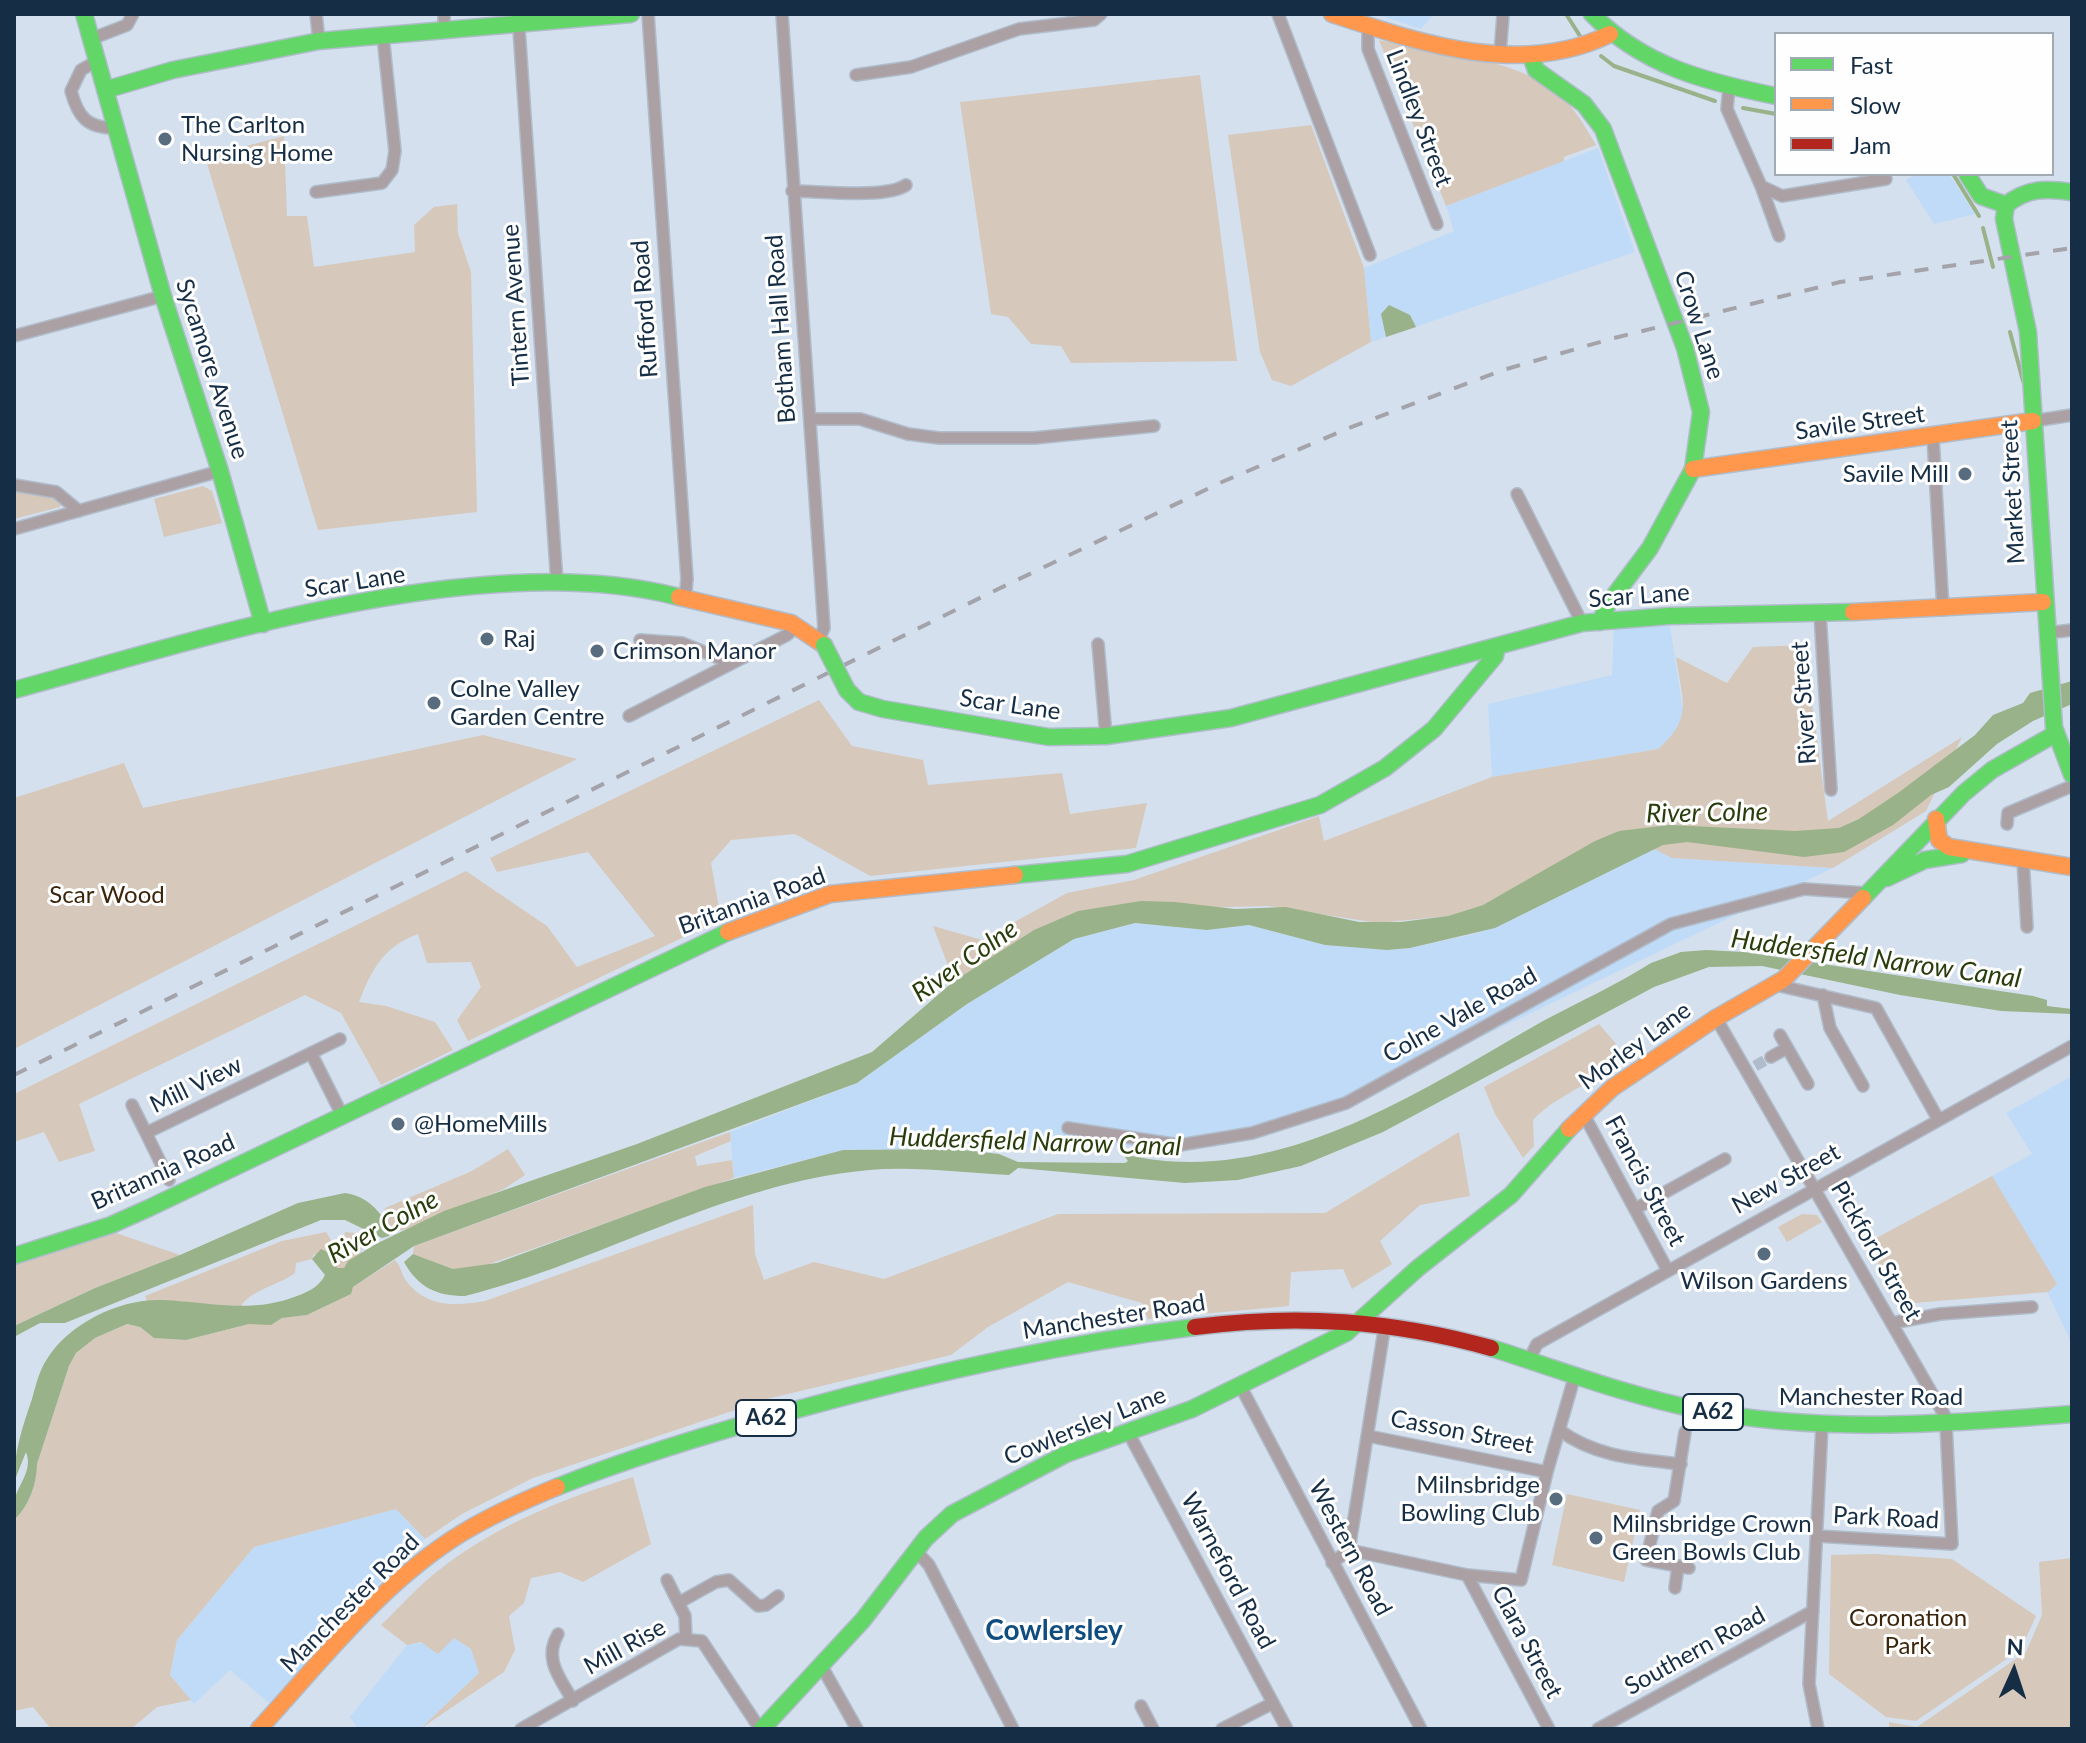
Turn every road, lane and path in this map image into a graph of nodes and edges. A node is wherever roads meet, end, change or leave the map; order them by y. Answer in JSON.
{"nodes":[{"id":1,"x":84,"y":14,"type":"edge"},
{"id":2,"x":133,"y":14,"type":"edge"},
{"id":3,"x":316,"y":14,"type":"edge"},
{"id":4,"x":631,"y":14,"type":"edge"},
{"id":5,"x":648,"y":14,"type":"edge"},
{"id":6,"x":782,"y":14,"type":"edge"},
{"id":7,"x":1101,"y":14,"type":"edge"},
{"id":8,"x":1278,"y":14,"type":"edge"},
{"id":9,"x":1332,"y":14,"type":"edge"},
{"id":10,"x":1592,"y":14,"type":"edge"},
{"id":11,"x":1503,"y":15,"type":"edge"},
{"id":12,"x":519,"y":19,"type":"edge"},
{"id":13,"x":444,"y":23,"type":"edge"},
{"id":14,"x":1368,"y":26,"type":"junction"},
{"id":15,"x":1610,"y":34,"type":"junction"},
{"id":16,"x":383,"y":36,"type":"junction"},
{"id":17,"x":91,"y":39,"type":"junction"},
{"id":18,"x":319,"y":41,"type":"junction"},
{"id":19,"x":1500,"y":54,"type":"junction"},
{"id":20,"x":1531,"y":56,"type":"junction"},
{"id":21,"x":97,"y":61,"type":"junction"},
{"id":22,"x":856,"y":75,"type":"dead end"},
{"id":23,"x":1729,"y":87,"type":"junction"},
{"id":24,"x":105,"y":90,"type":"junction"},
{"id":25,"x":1774,"y":96,"type":"edge"},
{"id":26,"x":115,"y":128,"type":"junction"},
{"id":27,"x":1968,"y":176,"type":"edge"},
{"id":28,"x":1886,"y":179,"type":"dead end"},
{"id":29,"x":906,"y":185,"type":"dead end"},
{"id":30,"x":1761,"y":186,"type":"junction"},
{"id":31,"x":792,"y":191,"type":"junction"},
{"id":32,"x":316,"y":192,"type":"dead end"},
{"id":33,"x":2072,"y":192,"type":"edge"},
{"id":34,"x":2006,"y":205,"type":"junction"},
{"id":35,"x":1437,"y":224,"type":"dead end"},
{"id":36,"x":1779,"y":236,"type":"dead end"},
{"id":37,"x":1370,"y":255,"type":"dead end"},
{"id":38,"x":163,"y":296,"type":"junction"},
{"id":39,"x":14,"y":336,"type":"edge"},
{"id":40,"x":2072,"y":415,"type":"edge"},
{"id":41,"x":810,"y":419,"type":"junction"},
{"id":42,"x":2033,"y":421,"type":"junction"},
{"id":43,"x":1154,"y":426,"type":"dead end"},
{"id":44,"x":1933,"y":437,"type":"junction"},
{"id":45,"x":1693,"y":469,"type":"junction"},
{"id":46,"x":220,"y":471,"type":"junction"},
{"id":47,"x":14,"y":485,"type":"edge"},
{"id":48,"x":1517,"y":494,"type":"dead end"},
{"id":49,"x":79,"y":511,"type":"junction"},
{"id":50,"x":14,"y":529,"type":"edge"},
{"id":51,"x":557,"y":583,"type":"junction"},
{"id":52,"x":685,"y":600,"type":"junction"},
{"id":53,"x":2043,"y":602,"type":"junction"},
{"id":54,"x":1943,"y":610,"type":"junction"},
{"id":55,"x":1820,"y":614,"type":"junction"},
{"id":56,"x":1600,"y":622,"type":"junction"},
{"id":57,"x":1582,"y":623,"type":"junction"},
{"id":58,"x":263,"y":624,"type":"junction"},
{"id":59,"x":797,"y":626,"type":"junction"},
{"id":60,"x":2072,"y":630,"type":"edge"},
{"id":61,"x":2046,"y":633,"type":"junction"},
{"id":62,"x":640,"y":640,"type":"dead end"},
{"id":63,"x":822,"y":642,"type":"junction"},
{"id":64,"x":1098,"y":644,"type":"dead end"},
{"id":65,"x":1497,"y":646,"type":"junction"},
{"id":66,"x":731,"y":663,"type":"junction"},
{"id":67,"x":14,"y":690,"type":"edge"},
{"id":68,"x":629,"y":716,"type":"dead end"},
{"id":69,"x":2054,"y":731,"type":"junction"},
{"id":70,"x":1106,"y":736,"type":"junction"},
{"id":71,"x":2072,"y":775,"type":"edge"},
{"id":72,"x":2072,"y":786,"type":"edge"},
{"id":73,"x":1831,"y":790,"type":"dead end"},
{"id":74,"x":1936,"y":819,"type":"junction"},
{"id":75,"x":2007,"y":824,"type":"dead end"},
{"id":76,"x":1978,"y":853,"type":"junction"},
{"id":77,"x":2023,"y":860,"type":"junction"},
{"id":78,"x":2072,"y":867,"type":"edge"},
{"id":79,"x":1869,"y":890,"type":"junction"},
{"id":80,"x":2027,"y":927,"type":"dead end"},
{"id":81,"x":1780,"y":982,"type":"junction"},
{"id":82,"x":1823,"y":995,"type":"junction"},
{"id":83,"x":1716,"y":1018,"type":"junction"},
{"id":84,"x":1780,"y":1035,"type":"dead end"},
{"id":85,"x":340,"y":1039,"type":"dead end"},
{"id":86,"x":2072,"y":1046,"type":"edge"},
{"id":87,"x":1787,"y":1048,"type":"junction"},
{"id":88,"x":311,"y":1053,"type":"junction"},
{"id":89,"x":1771,"y":1057,"type":"tunnel mouth"},
{"id":90,"x":1808,"y":1084,"type":"dead end"},
{"id":91,"x":1863,"y":1086,"type":"dead end"},
{"id":92,"x":132,"y":1105,"type":"dead end"},
{"id":93,"x":1583,"y":1113,"type":"junction"},
{"id":94,"x":342,"y":1115,"type":"junction"},
{"id":95,"x":1938,"y":1119,"type":"junction"},
{"id":96,"x":1068,"y":1128,"type":"dead end"},
{"id":97,"x":146,"y":1133,"type":"junction"},
{"id":98,"x":1725,"y":1159,"type":"dead end"},
{"id":99,"x":169,"y":1180,"type":"dead end"},
{"id":100,"x":1814,"y":1188,"type":"junction"},
{"id":101,"x":1635,"y":1209,"type":"junction"},
{"id":102,"x":14,"y":1256,"type":"edge"},
{"id":103,"x":1668,"y":1271,"type":"junction"},
{"id":104,"x":2032,"y":1307,"type":"dead end"},
{"id":105,"x":1364,"y":1320,"type":"junction"},
{"id":106,"x":1892,"y":1323,"type":"junction"},
{"id":107,"x":1385,"y":1324,"type":"junction"},
{"id":108,"x":1529,"y":1360,"type":"junction"},
{"id":109,"x":1575,"y":1375,"type":"junction"},
{"id":110,"x":1241,"y":1387,"type":"junction"},
{"id":111,"x":2072,"y":1414,"type":"edge"},
{"id":112,"x":1948,"y":1424,"type":"junction"},
{"id":113,"x":1822,"y":1425,"type":"junction"},
{"id":114,"x":1559,"y":1430,"type":"junction"},
{"id":115,"x":1685,"y":1432,"type":"dead end"},
{"id":116,"x":1129,"y":1434,"type":"junction"},
{"id":117,"x":1368,"y":1436,"type":"junction"},
{"id":118,"x":1681,"y":1464,"type":"junction"},
{"id":119,"x":1547,"y":1472,"type":"junction"},
{"id":120,"x":1817,"y":1536,"type":"junction"},
{"id":121,"x":1349,"y":1550,"type":"junction"},
{"id":122,"x":917,"y":1552,"type":"junction"},
{"id":123,"x":1332,"y":1563,"type":"junction"},
{"id":124,"x":1467,"y":1575,"type":"junction"},
{"id":125,"x":667,"y":1580,"type":"dead end"},
{"id":126,"x":1675,"y":1588,"type":"dead end"},
{"id":127,"x":778,"y":1596,"type":"dead end"},
{"id":128,"x":680,"y":1602,"type":"junction"},
{"id":129,"x":1813,"y":1611,"type":"junction"},
{"id":130,"x":558,"y":1634,"type":"dead end"},
{"id":131,"x":686,"y":1639,"type":"junction"},
{"id":132,"x":821,"y":1665,"type":"junction"},
{"id":133,"x":573,"y":1701,"type":"junction"},
{"id":134,"x":1273,"y":1703,"type":"junction"},
{"id":135,"x":1141,"y":1706,"type":"dead end"},
{"id":136,"x":259,"y":1729,"type":"edge"},
{"id":137,"x":521,"y":1729,"type":"edge"},
{"id":138,"x":761,"y":1729,"type":"edge"},
{"id":139,"x":857,"y":1729,"type":"edge"},
{"id":140,"x":1013,"y":1729,"type":"edge"},
{"id":141,"x":1153,"y":1729,"type":"edge"},
{"id":142,"x":1222,"y":1729,"type":"edge"},
{"id":143,"x":1287,"y":1729,"type":"edge"},
{"id":144,"x":1421,"y":1729,"type":"edge"},
{"id":145,"x":1549,"y":1729,"type":"edge"},
{"id":146,"x":1598,"y":1729,"type":"edge"},
{"id":147,"x":1818,"y":1729,"type":"edge"}],
"edges":[{"from":1,"to":17,"type":"street","name":"Sycamore Avenue"},
{"from":2,"to":17,"type":"street"},
{"from":3,"to":18,"type":"street"},
{"from":4,"to":12,"type":"street"},
{"from":5,"to":52,"type":"street","name":"Rufford Road"},
{"from":6,"to":31,"type":"street","name":"Botham Hall Road"},
{"from":7,"to":22,"type":"street"},
{"from":8,"to":37,"type":"street"},
{"from":9,"to":14,"type":"street"},
{"from":10,"to":15,"type":"street"},
{"from":11,"to":19,"type":"street"},
{"from":12,"to":13,"type":"street"},
{"from":12,"to":51,"type":"street","name":"Tintern Avenue"},
{"from":13,"to":16,"type":"street"},
{"from":14,"to":19,"type":"street"},
{"from":14,"to":35,"type":"street","name":"Lindley Street"},
{"from":15,"to":20,"type":"street"},
{"from":15,"to":23,"type":"street"},
{"from":16,"to":18,"type":"street"},
{"from":16,"to":32,"type":"street"},
{"from":17,"to":21,"type":"street","name":"Sycamore Avenue"},
{"from":18,"to":24,"type":"street"},
{"from":19,"to":20,"type":"street"},
{"from":20,"to":45,"type":"street","name":"Crow Lane"},
{"from":21,"to":24,"type":"street","name":"Sycamore Avenue"},
{"from":21,"to":26,"type":"street"},
{"from":23,"to":25,"type":"street"},
{"from":23,"to":30,"type":"street"},
{"from":24,"to":26,"type":"street","name":"Sycamore Avenue"},
{"from":26,"to":38,"type":"street","name":"Sycamore Avenue"},
{"from":27,"to":34,"type":"street"},
{"from":28,"to":30,"type":"street"},
{"from":29,"to":31,"type":"street"},
{"from":30,"to":36,"type":"street"},
{"from":31,"to":41,"type":"street","name":"Botham Hall Road"},
{"from":33,"to":34,"type":"street"},
{"from":34,"to":42,"type":"street","name":"Market Street"},
{"from":38,"to":39,"type":"street"},
{"from":38,"to":46,"type":"street","name":"Sycamore Avenue"},
{"from":40,"to":42,"type":"street"},
{"from":41,"to":43,"type":"street"},
{"from":41,"to":63,"type":"street","name":"Botham Hall Road"},
{"from":42,"to":44,"type":"street","name":"Savile Street"},
{"from":42,"to":53,"type":"street","name":"Market Street"},
{"from":44,"to":45,"type":"street","name":"Savile Street"},
{"from":44,"to":54,"type":"street"},
{"from":45,"to":56,"type":"street","name":"Crow Lane"},
{"from":46,"to":49,"type":"street"},
{"from":46,"to":58,"type":"street","name":"Sycamore Avenue"},
{"from":47,"to":49,"type":"street"},
{"from":48,"to":57,"type":"street"},
{"from":49,"to":50,"type":"street"},
{"from":51,"to":52,"type":"street","name":"Scar Lane"},
{"from":51,"to":58,"type":"street","name":"Scar Lane"},
{"from":52,"to":59,"type":"street","name":"Scar Lane"},
{"from":53,"to":54,"type":"street","name":"Scar Lane"},
{"from":53,"to":61,"type":"street","name":"Market Street"},
{"from":54,"to":55,"type":"street","name":"Scar Lane"},
{"from":55,"to":56,"type":"street","name":"Scar Lane"},
{"from":55,"to":73,"type":"street","name":"River Street"},
{"from":56,"to":57,"type":"street","name":"Scar Lane"},
{"from":57,"to":65,"type":"street","name":"Scar Lane"},
{"from":58,"to":67,"type":"street","name":"Scar Lane"},
{"from":59,"to":63,"type":"street","name":"Scar Lane"},
{"from":59,"to":66,"type":"street"},
{"from":60,"to":61,"type":"street"},
{"from":61,"to":69,"type":"street","name":"Market Street"},
{"from":62,"to":66,"type":"street"},
{"from":63,"to":70,"type":"street","name":"Scar Lane","bridge":true},
{"from":64,"to":70,"type":"street"},
{"from":65,"to":70,"type":"street","name":"Scar Lane"},
{"from":65,"to":94,"type":"street","name":"Britannia Road"},
{"from":66,"to":68,"type":"street"},
{"from":69,"to":71,"type":"street","name":"Market Street"},
{"from":69,"to":74,"type":"street","name":"Morley Lane"},
{"from":72,"to":75,"type":"street"},
{"from":74,"to":76,"type":"street"},
{"from":74,"to":79,"type":"street","name":"Morley Lane"},
{"from":76,"to":77,"type":"street"},
{"from":76,"to":79,"type":"street","name":"Morley Lane"},
{"from":77,"to":78,"type":"street"},
{"from":77,"to":80,"type":"street"},
{"from":79,"to":81,"type":"street","name":"Morley Lane"},
{"from":79,"to":96,"type":"street","name":"Colne Vale Road"},
{"from":81,"to":82,"type":"street"},
{"from":81,"to":83,"type":"street","name":"Morley Lane"},
{"from":82,"to":91,"type":"street"},
{"from":82,"to":95,"type":"street"},
{"from":83,"to":93,"type":"street","name":"Morley Lane"},
{"from":83,"to":100,"type":"street","name":"Pickford Street"},
{"from":84,"to":87,"type":"street"},
{"from":85,"to":88,"type":"street","name":"Mill View"},
{"from":86,"to":95,"type":"street","name":"New Street"},
{"from":87,"to":89,"type":"street"},
{"from":87,"to":90,"type":"street"},
{"from":88,"to":94,"type":"street"},
{"from":88,"to":97,"type":"street","name":"Mill View"},
{"from":92,"to":97,"type":"street"},
{"from":93,"to":101,"type":"street","name":"Francis Street"},
{"from":93,"to":105,"type":"street","name":"Morley Lane"},
{"from":94,"to":102,"type":"street","name":"Britannia Road"},
{"from":95,"to":100,"type":"street","name":"New Street"},
{"from":97,"to":99,"type":"street","name":"Mill View"},
{"from":98,"to":101,"type":"street"},
{"from":100,"to":103,"type":"street","name":"New Street"},
{"from":100,"to":106,"type":"street","name":"Pickford Street"},
{"from":101,"to":103,"type":"street","name":"Francis Street"},
{"from":103,"to":108,"type":"street","name":"New Street"},
{"from":104,"to":106,"type":"street"},
{"from":105,"to":107,"type":"street","name":"Manchester Road","number":"A62"},
{"from":105,"to":110,"type":"street","name":"Cowlersley Lane"},
{"from":105,"to":136,"type":"street","name":"Manchester Road","number":"A62"},
{"from":106,"to":112,"type":"street","name":"Pickford Street"},
{"from":107,"to":108,"type":"street","name":"Manchester Road","number":"A62"},
{"from":107,"to":117,"type":"street"},
{"from":108,"to":109,"type":"street","name":"Manchester Road","number":"A62"},
{"from":109,"to":113,"type":"street","name":"Manchester Road","number":"A62"},
{"from":109,"to":114,"type":"street"},
{"from":110,"to":116,"type":"street","name":"Cowlersley Lane"},
{"from":110,"to":123,"type":"street","name":"Western Road"},
{"from":111,"to":112,"type":"street","name":"Manchester Road","number":"A62"},
{"from":112,"to":113,"type":"street","name":"Manchester Road","number":"A62"},
{"from":112,"to":120,"type":"street","name":"Park Road"},
{"from":113,"to":120,"type":"street"},
{"from":114,"to":118,"type":"street"},
{"from":114,"to":119,"type":"street"},
{"from":115,"to":118,"type":"street"},
{"from":116,"to":122,"type":"street","name":"Cowlersley Lane"},
{"from":116,"to":134,"type":"street","name":"Warneford Road"},
{"from":117,"to":119,"type":"street","name":"Casson Street"},
{"from":117,"to":121,"type":"street"},
{"from":118,"to":126,"type":"street"},
{"from":119,"to":124,"type":"street"},
{"from":120,"to":129,"type":"street"},
{"from":121,"to":123,"type":"street"},
{"from":121,"to":124,"type":"street"},
{"from":122,"to":132,"type":"street","name":"Cowlersley Lane"},
{"from":122,"to":140,"type":"street"},
{"from":123,"to":144,"type":"street","name":"Western Road"},
{"from":124,"to":145,"type":"street","name":"Clara Street"},
{"from":125,"to":128,"type":"street"},
{"from":127,"to":128,"type":"street"},
{"from":128,"to":131,"type":"street"},
{"from":129,"to":146,"type":"street","name":"Southern Road"},
{"from":129,"to":147,"type":"street"},
{"from":130,"to":133,"type":"street"},
{"from":131,"to":133,"type":"street","name":"Mill Rise"},
{"from":131,"to":138,"type":"street","name":"Mill Rise"},
{"from":132,"to":138,"type":"street","name":"Cowlersley Lane"},
{"from":132,"to":139,"type":"street"},
{"from":133,"to":137,"type":"street","name":"Mill Rise"},
{"from":134,"to":142,"type":"street"},
{"from":134,"to":143,"type":"street","name":"Warneford Road"},
{"from":135,"to":141,"type":"street"}]}
